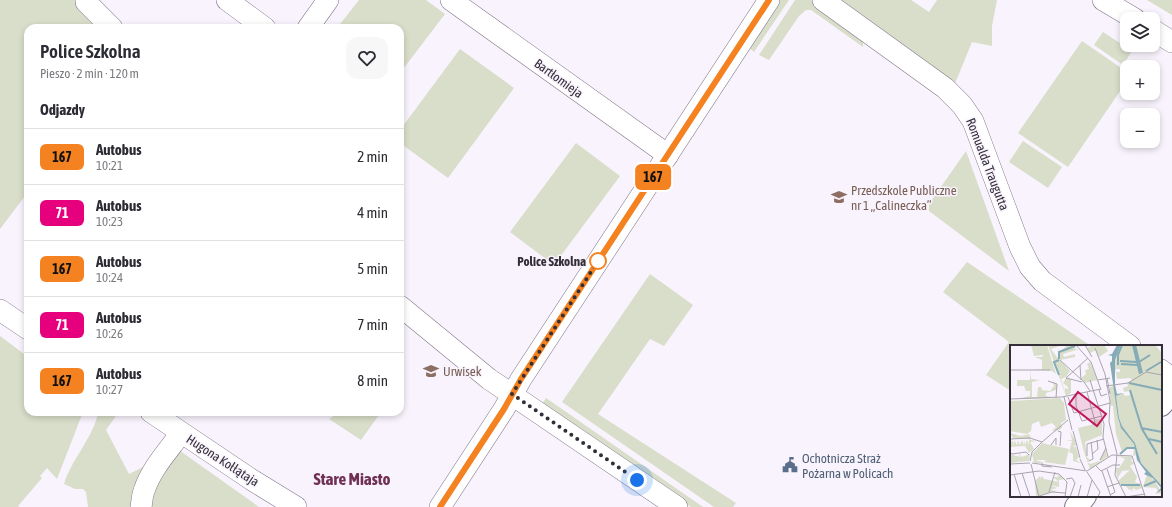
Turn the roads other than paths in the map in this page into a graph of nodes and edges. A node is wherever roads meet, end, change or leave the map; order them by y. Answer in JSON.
{"nodes":[{"id":1,"x":86,"y":0,"type":"edge"},
{"id":2,"x":226,"y":0,"type":"edge"},
{"id":3,"x":328,"y":0,"type":"edge"},
{"id":4,"x":451,"y":0,"type":"edge"},
{"id":5,"x":769,"y":0,"type":"edge"},
{"id":6,"x":822,"y":0,"type":"edge"},
{"id":7,"x":1103,"y":0,"type":"edge"},
{"id":8,"x":1123,"y":12,"type":"edge"},
{"id":9,"x":108,"y":24,"type":"edge"},
{"id":10,"x":259,"y":24,"type":"edge"},
{"id":11,"x":311,"y":24,"type":"edge"},
{"id":12,"x":1160,"y":34,"type":"edge"},
{"id":13,"x":1172,"y":42,"type":"edge"},
{"id":14,"x":668,"y":155,"type":"junction"},
{"id":15,"x":404,"y":309,"type":"edge"},
{"id":16,"x":0,"y":310,"type":"edge"},
{"id":17,"x":24,"y":326,"type":"edge"},
{"id":18,"x":1129,"y":345,"type":"edge"},
{"id":19,"x":1162,"y":371,"type":"edge"},
{"id":20,"x":1172,"y":379,"type":"edge"},
{"id":21,"x":1172,"y":392,"type":"edge"},
{"id":22,"x":512,"y":394,"type":"junction"},
{"id":23,"x":1162,"y":404,"type":"edge"},
{"id":24,"x":157,"y":416,"type":"edge"},
{"id":25,"x":181,"y":433,"type":"junction"},
{"id":26,"x":1084,"y":497,"type":"edge"},
{"id":27,"x":141,"y":507,"type":"edge"},
{"id":28,"x":296,"y":507,"type":"edge"},
{"id":29,"x":440,"y":507,"type":"edge"},
{"id":30,"x":677,"y":507,"type":"edge"},
{"id":31,"x":1076,"y":507,"type":"edge"}],
"edges":[{"from":1,"to":9,"type":"street"},
{"from":2,"to":10,"type":"street"},
{"from":3,"to":11,"type":"street"},
{"from":4,"to":14,"type":"street","name":"Bartłomieja"},
{"from":5,"to":14,"type":"street"},
{"from":6,"to":18,"type":"street","name":"Romualda Traugutta"},
{"from":7,"to":8,"type":"street"},
{"from":12,"to":13,"type":"street"},
{"from":14,"to":22,"type":"street"},
{"from":15,"to":22,"type":"street"},
{"from":16,"to":17,"type":"street"},
{"from":19,"to":20,"type":"street"},
{"from":21,"to":23,"type":"main road"},
{"from":22,"to":29,"type":"street"},
{"from":22,"to":30,"type":"street"},
{"from":24,"to":25,"type":"street","name":"Hugona Kołłątaja"},
{"from":25,"to":27,"type":"street"},
{"from":25,"to":28,"type":"street","name":"Hugona Kołłątaja"},
{"from":26,"to":31,"type":"main road"}]}
